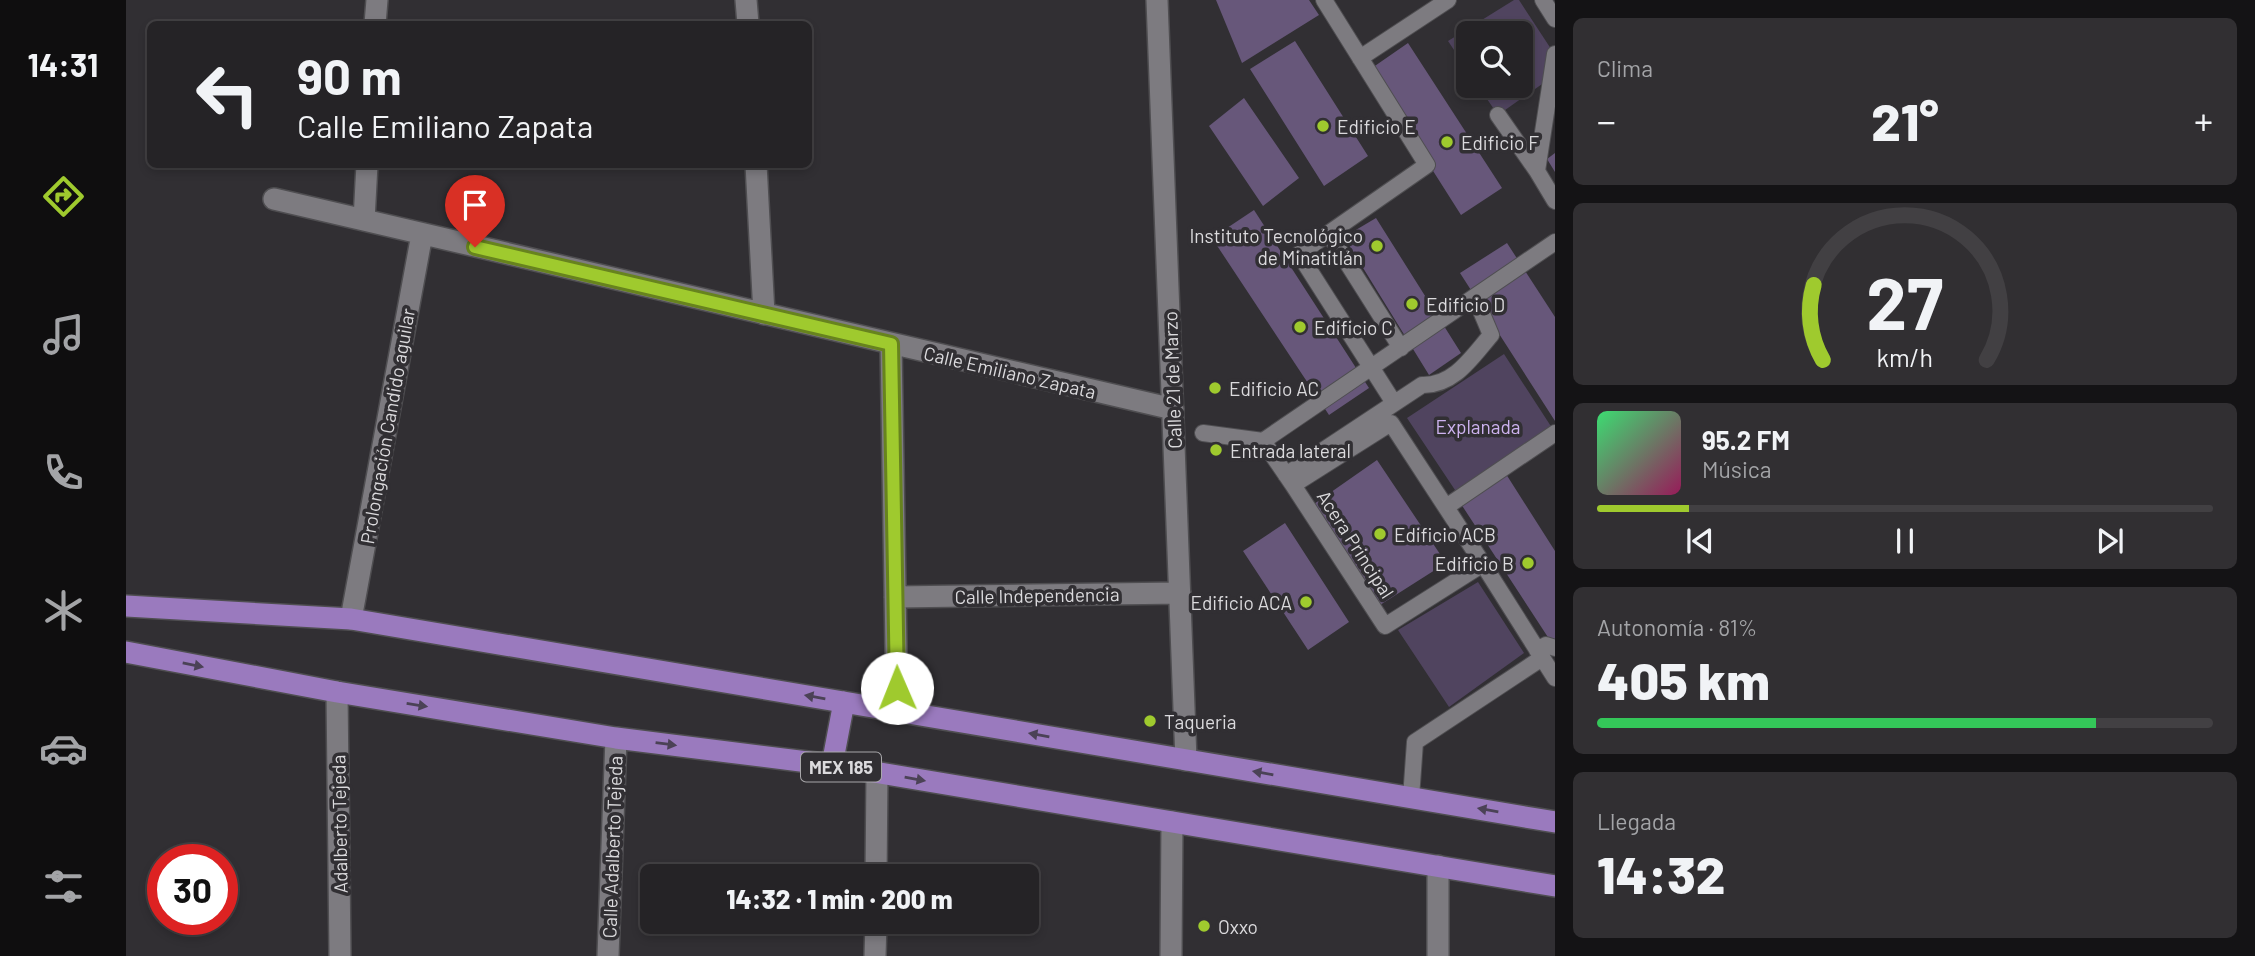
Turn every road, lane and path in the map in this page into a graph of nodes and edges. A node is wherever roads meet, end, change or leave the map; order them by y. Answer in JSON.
{"nodes":[{"id":1,"x":377,"y":0,"type":"edge"},
{"id":2,"x":747,"y":0,"type":"edge"},
{"id":3,"x":1157,"y":0,"type":"edge"},
{"id":4,"x":1324,"y":0,"type":"edge"},
{"id":5,"x":1448,"y":0,"type":"edge"},
{"id":6,"x":1543,"y":0,"type":"edge"},
{"id":7,"x":1555,"y":19,"type":"edge"},
{"id":8,"x":375,"y":21,"type":"edge"},
{"id":9,"x":748,"y":21,"type":"edge"},
{"id":10,"x":1555,"y":54,"type":"edge"},
{"id":11,"x":1360,"y":58,"type":"junction"},
{"id":12,"x":1498,"y":116,"type":"dead end"},
{"id":13,"x":367,"y":168,"type":"edge"},
{"id":14,"x":756,"y":168,"type":"edge"},
{"id":15,"x":1537,"y":171,"type":"junction"},
{"id":16,"x":274,"y":199,"type":"dead end"},
{"id":17,"x":1555,"y":201,"type":"edge"},
{"id":18,"x":364,"y":220,"type":"junction"},
{"id":19,"x":422,"y":234,"type":"junction"},
{"id":20,"x":1329,"y":234,"type":"junction"},
{"id":21,"x":1553,"y":246,"type":"edge"},
{"id":22,"x":1475,"y":297,"type":"junction"},
{"id":23,"x":764,"y":314,"type":"junction"},
{"id":24,"x":891,"y":344,"type":"junction"},
{"id":25,"x":1401,"y":348,"type":"junction"},
{"id":26,"x":1371,"y":367,"type":"junction"},
{"id":27,"x":1394,"y":403,"type":"junction"},
{"id":28,"x":1173,"y":410,"type":"junction"},
{"id":29,"x":1203,"y":433,"type":"dead end"},
{"id":30,"x":1555,"y":433,"type":"edge"},
{"id":31,"x":1263,"y":440,"type":"junction"},
{"id":32,"x":1289,"y":480,"type":"junction"},
{"id":33,"x":1446,"y":506,"type":"junction"},
{"id":34,"x":1483,"y":564,"type":"junction"},
{"id":35,"x":1180,"y":593,"type":"junction"},
{"id":36,"x":895,"y":597,"type":"junction"},
{"id":37,"x":126,"y":606,"type":"edge"},
{"id":38,"x":351,"y":619,"type":"junction"},
{"id":39,"x":126,"y":652,"type":"edge"},
{"id":40,"x":1545,"y":652,"type":"edge"},
{"id":41,"x":1555,"y":678,"type":"edge"},
{"id":42,"x":337,"y":692,"type":"junction"},
{"id":43,"x":844,"y":702,"type":"junction"},
{"id":44,"x":897,"y":711,"type":"junction"},
{"id":45,"x":617,"y":738,"type":"junction"},
{"id":46,"x":1186,"y":760,"type":"junction"},
{"id":47,"x":832,"y":765,"type":"junction"},
{"id":48,"x":877,"y":773,"type":"junction"},
{"id":49,"x":1411,"y":798,"type":"junction"},
{"id":50,"x":1172,"y":822,"type":"junction"},
{"id":51,"x":1555,"y":822,"type":"edge"},
{"id":52,"x":876,"y":864,"type":"edge"},
{"id":53,"x":1438,"y":866,"type":"junction"},
{"id":54,"x":1555,"y":886,"type":"edge"},
{"id":55,"x":876,"y":934,"type":"edge"},
{"id":56,"x":341,"y":956,"type":"edge"},
{"id":57,"x":608,"y":956,"type":"edge"},
{"id":58,"x":875,"y":956,"type":"edge"},
{"id":59,"x":1171,"y":956,"type":"edge"},
{"id":60,"x":1438,"y":956,"type":"edge"}],
"edges":[{"from":1,"to":8,"type":"street"},
{"from":2,"to":9,"type":"street"},
{"from":3,"to":28,"type":"street","name":"Calle 21 de Marzo"},
{"from":4,"to":11,"type":"lane"},
{"from":5,"to":11,"type":"lane"},
{"from":6,"to":7,"type":"lane"},
{"from":10,"to":15,"type":"lane"},
{"from":11,"to":20,"type":"lane"},
{"from":12,"to":15,"type":"lane"},
{"from":13,"to":18,"type":"street"},
{"from":14,"to":23,"type":"street"},
{"from":15,"to":17,"type":"lane"},
{"from":16,"to":18,"type":"street","name":"Calle Emiliano Zapata"},
{"from":18,"to":19,"type":"street","name":"Calle Emiliano Zapata"},
{"from":19,"to":23,"type":"street","name":"Calle Emiliano Zapata"},
{"from":19,"to":38,"type":"street","name":"Prolongación Candido aguilar"},
{"from":20,"to":25,"type":"lane"},
{"from":20,"to":26,"type":"lane"},
{"from":21,"to":22,"type":"lane"},
{"from":22,"to":25,"type":"lane"},
{"from":22,"to":27,"type":"lane"},
{"from":23,"to":24,"type":"street","name":"Calle Emiliano Zapata"},
{"from":24,"to":28,"type":"street","name":"Calle Emiliano Zapata"},
{"from":24,"to":36,"type":"street"},
{"from":25,"to":26,"type":"lane"},
{"from":26,"to":27,"type":"lane"},
{"from":26,"to":31,"type":"lane"},
{"from":27,"to":32,"type":"lane"},
{"from":28,"to":35,"type":"street","name":"Calle 21 de Marzo"},
{"from":29,"to":31,"type":"lane"},
{"from":30,"to":33,"type":"lane"},
{"from":31,"to":32,"type":"lane"},
{"from":32,"to":33,"type":"lane","name":"Acera Principal"},
{"from":32,"to":34,"type":"lane","name":"Acera Principal"},
{"from":33,"to":34,"type":"lane","name":"Acera Principal"},
{"from":34,"to":40,"type":"lane","name":"Acera Principal"},
{"from":35,"to":36,"type":"street","name":"Calle Independencia"},
{"from":35,"to":46,"type":"street","name":"Calle 21 de Marzo"},
{"from":36,"to":44,"type":"street"},
{"from":37,"to":38,"type":"main road"},
{"from":43,"to":38,"type":"main road","one_way":true},
{"from":39,"to":42,"type":"main road","number":"MEX 185","one_way":true},
{"from":40,"to":41,"type":"lane","name":"Acera Principal"},
{"from":40,"to":49,"type":"lane"},
{"from":42,"to":45,"type":"main road","number":"MEX 185","one_way":true},
{"from":42,"to":56,"type":"street","name":"Adalberto Tejeda"},
{"from":43,"to":44,"type":"main road"},
{"from":43,"to":47,"type":"main road"},
{"from":46,"to":44,"type":"main road","one_way":true},
{"from":45,"to":47,"type":"main road","number":"MEX 185","one_way":true},
{"from":45,"to":57,"type":"street","name":"Calle Adalberto Tejeda"},
{"from":49,"to":46,"type":"main road","one_way":true},
{"from":47,"to":48,"type":"main road","number":"MEX 185"},
{"from":48,"to":50,"type":"main road","number":"MEX 185","one_way":true},
{"from":48,"to":52,"type":"street"},
{"from":51,"to":49,"type":"main road","one_way":true},
{"from":50,"to":53,"type":"main road","number":"MEX 185"},
{"from":50,"to":59,"type":"street"},
{"from":53,"to":54,"type":"main road","number":"MEX 185"},
{"from":53,"to":60,"type":"street"},
{"from":55,"to":58,"type":"street"}]}
